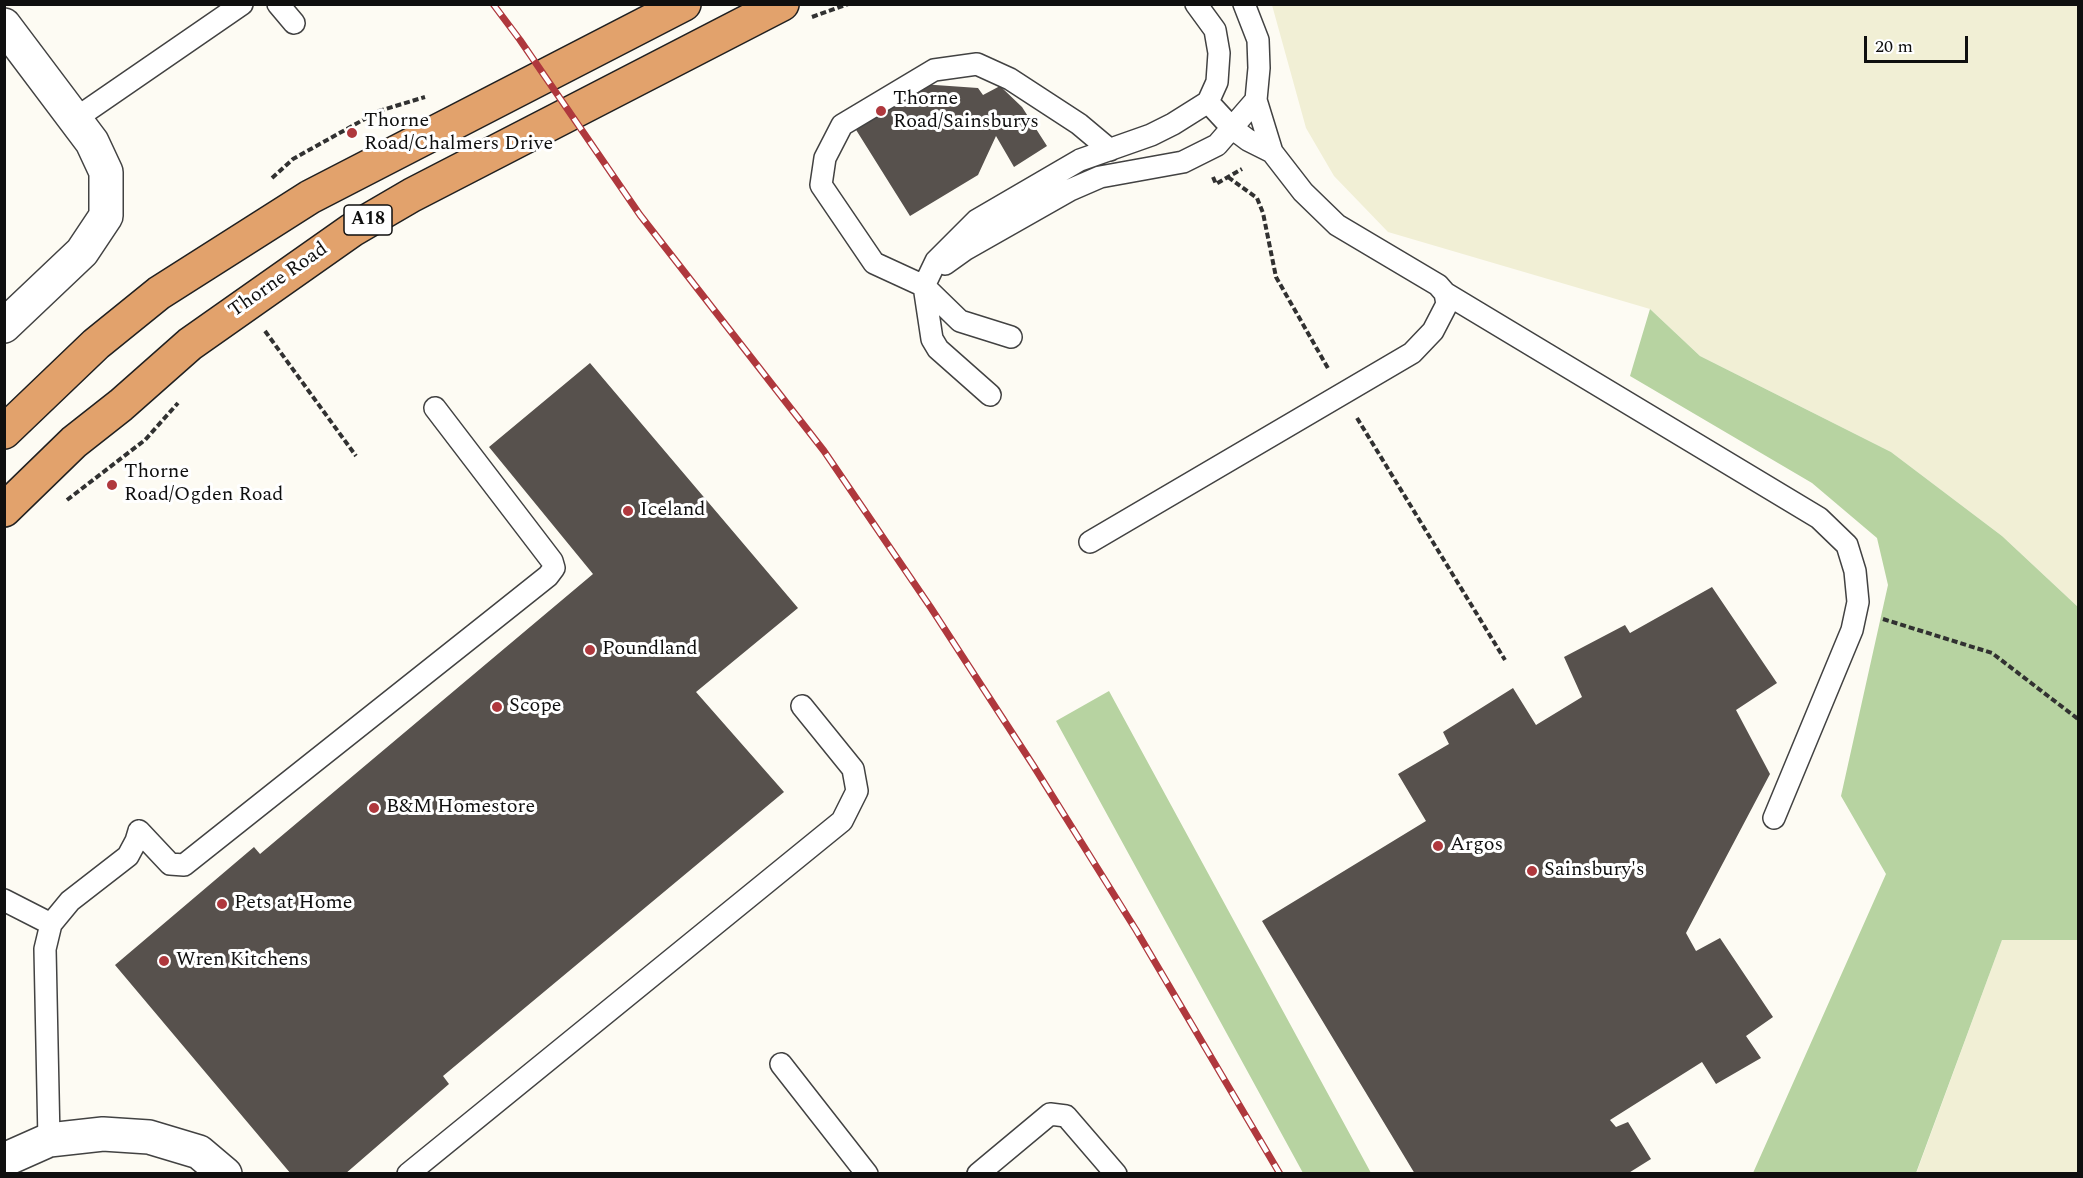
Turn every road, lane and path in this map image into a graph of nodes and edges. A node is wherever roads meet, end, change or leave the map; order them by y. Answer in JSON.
{"nodes":[{"id":1,"x":242,"y":4,"type":"edge"},
{"id":2,"x":278,"y":4,"type":"edge"},
{"id":3,"x":684,"y":4,"type":"edge"},
{"id":4,"x":848,"y":4,"type":"edge"},
{"id":5,"x":1196,"y":4,"type":"edge"},
{"id":6,"x":1244,"y":4,"type":"edge"},
{"id":7,"x":795,"y":12,"type":"edge"},
{"id":8,"x":294,"y":22,"type":"dead end"},
{"id":9,"x":4,"y":25,"type":"edge"},
{"id":10,"x":1256,"y":100,"type":"junction"},
{"id":11,"x":1208,"y":102,"type":"junction"},
{"id":12,"x":70,"y":113,"type":"junction"},
{"id":13,"x":1232,"y":128,"type":"junction"},
{"id":14,"x":1110,"y":150,"type":"junction"},
{"id":15,"x":1272,"y":152,"type":"junction"},
{"id":16,"x":924,"y":286,"type":"junction"},
{"id":17,"x":1445,"y":293,"type":"junction"},
{"id":18,"x":273,"y":323,"type":"dead end"},
{"id":19,"x":4,"y":326,"type":"edge"},
{"id":20,"x":264,"y":330,"type":"junction"},
{"id":21,"x":258,"y":334,"type":"dead end"},
{"id":22,"x":1011,"y":336,"type":"dead end"},
{"id":23,"x":990,"y":395,"type":"dead end"},
{"id":24,"x":184,"y":397,"type":"dead end"},
{"id":25,"x":435,"y":408,"type":"dead end"},
{"id":26,"x":4,"y":432,"type":"edge"},
{"id":27,"x":356,"y":456,"type":"dead end"},
{"id":28,"x":62,"y":503,"type":"dead end"},
{"id":29,"x":4,"y":510,"type":"edge"},
{"id":30,"x":1090,"y":542,"type":"dead end"},
{"id":31,"x":1856,"y":611,"type":"junction"},
{"id":32,"x":802,"y":706,"type":"dead end"},
{"id":33,"x":2079,"y":719,"type":"edge"},
{"id":34,"x":1774,"y":818,"type":"dead end"},
{"id":35,"x":4,"y":900,"type":"edge"},
{"id":36,"x":51,"y":924,"type":"junction"},
{"id":37,"x":781,"y":1064,"type":"dead end"},
{"id":38,"x":49,"y":1140,"type":"junction"},
{"id":39,"x":4,"y":1160,"type":"edge"},
{"id":40,"x":225,"y":1173,"type":"edge"},
{"id":41,"x":408,"y":1173,"type":"edge"},
{"id":42,"x":867,"y":1173,"type":"edge"},
{"id":43,"x":978,"y":1173,"type":"edge"},
{"id":44,"x":1116,"y":1173,"type":"edge"}],
"edges":[{"from":1,"to":12,"type":"lane"},
{"from":2,"to":8,"type":"lane"},
{"from":3,"to":26,"type":"highway","number":"A18"},
{"from":4,"to":7,"type":"path"},
{"from":5,"to":11,"type":"lane"},
{"from":6,"to":10,"type":"lane"},
{"from":7,"to":29,"type":"highway","name":"Thorne Road","number":"A18"},
{"from":9,"to":12,"type":"street"},
{"from":10,"to":13,"type":"lane"},
{"from":10,"to":15,"type":"lane"},
{"from":11,"to":13,"type":"lane"},
{"from":11,"to":14,"type":"lane"},
{"from":12,"to":19,"type":"street"},
{"from":13,"to":15,"type":"lane"},
{"from":13,"to":16,"type":"lane"},
{"from":14,"to":16,"type":"lane"},
{"from":14,"to":16,"type":"lane"},
{"from":15,"to":17,"type":"lane"},
{"from":16,"to":22,"type":"lane"},
{"from":16,"to":23,"type":"lane"},
{"from":17,"to":30,"type":"lane"},
{"from":17,"to":31,"type":"lane"},
{"from":18,"to":20,"type":"path"},
{"from":20,"to":21,"type":"path"},
{"from":20,"to":27,"type":"path"},
{"from":24,"to":28,"type":"path"},
{"from":25,"to":36,"type":"lane"},
{"from":31,"to":33,"type":"path"},
{"from":31,"to":34,"type":"lane"},
{"from":32,"to":41,"type":"lane"},
{"from":35,"to":36,"type":"lane"},
{"from":36,"to":38,"type":"lane"},
{"from":37,"to":42,"type":"lane"},
{"from":38,"to":39,"type":"street"},
{"from":38,"to":40,"type":"street"},
{"from":43,"to":44,"type":"lane"}]}
